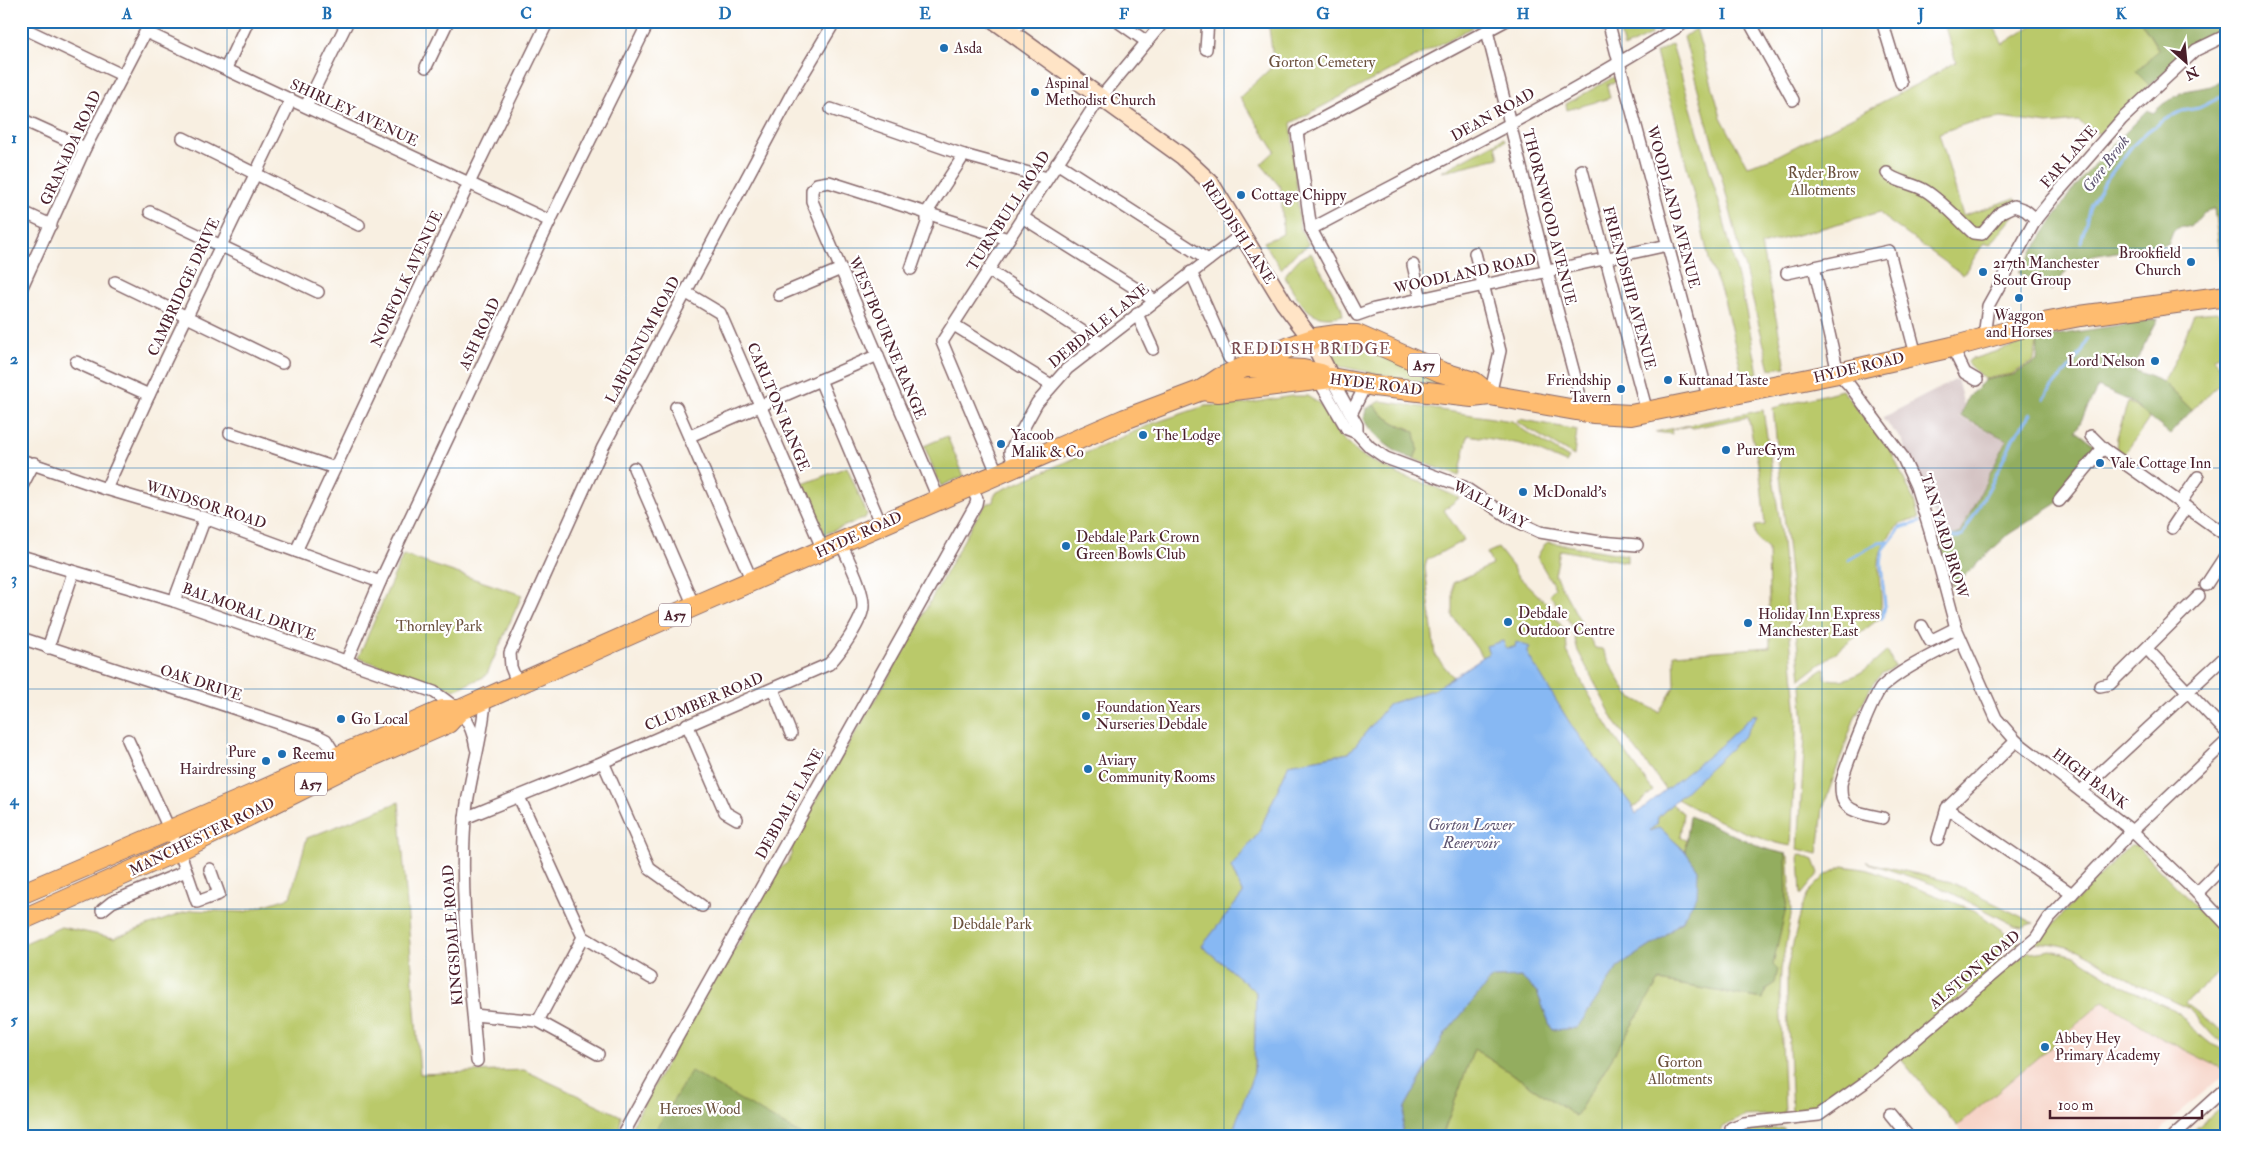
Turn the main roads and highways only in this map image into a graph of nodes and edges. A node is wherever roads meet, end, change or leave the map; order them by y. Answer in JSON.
{"nodes":[{"id":1,"x":995,"y":21,"type":"edge"},
{"id":2,"x":1016,"y":27,"type":"edge"},
{"id":3,"x":2227,"y":296,"type":"edge"},
{"id":4,"x":1310,"y":336,"type":"junction"},
{"id":5,"x":1238,"y":363,"type":"junction"},
{"id":6,"x":1322,"y":377,"type":"junction"},
{"id":7,"x":1202,"y":390,"type":"junction"},
{"id":8,"x":1490,"y":395,"type":"junction"},
{"id":9,"x":518,"y":685,"type":"joint"},
{"id":10,"x":460,"y":710,"type":"junction"},
{"id":11,"x":22,"y":891,"type":"edge"},
{"id":12,"x":21,"y":920,"type":"edge"}],
"edges":[{"from":1,"to":2,"type":"main road","name":"REDDISH LANE"},
{"from":2,"to":4,"type":"main road","name":"REDDISH LANE"},
{"from":3,"to":8,"type":"highway","name":"HYDE ROAD","number":"A57"},
{"from":4,"to":5,"type":"highway","name":"HYDE ROAD","number":"A57"},
{"from":4,"to":6,"type":"main road","name":"WALL WAY"},
{"from":4,"to":8,"type":"highway","name":"HYDE ROAD","number":"A57"},
{"from":5,"to":6,"type":"highway","number":"A57"},
{"from":5,"to":7,"type":"highway","name":"HYDE ROAD","number":"A57"},
{"from":6,"to":7,"type":"highway","name":"HYDE ROAD","number":"A57"},
{"from":6,"to":8,"type":"highway","name":"HYDE ROAD","number":"A57"},
{"from":7,"to":9,"type":"highway","name":"HYDE ROAD","number":"A57"},
{"from":9,"to":10,"type":"highway","name":"MANCHESTER ROAD","number":"A57"},
{"from":10,"to":11,"type":"highway","name":"MANCHESTER ROAD","number":"A57"},
{"from":10,"to":12,"type":"highway","name":"MANCHESTER ROAD","number":"A57"}]}
